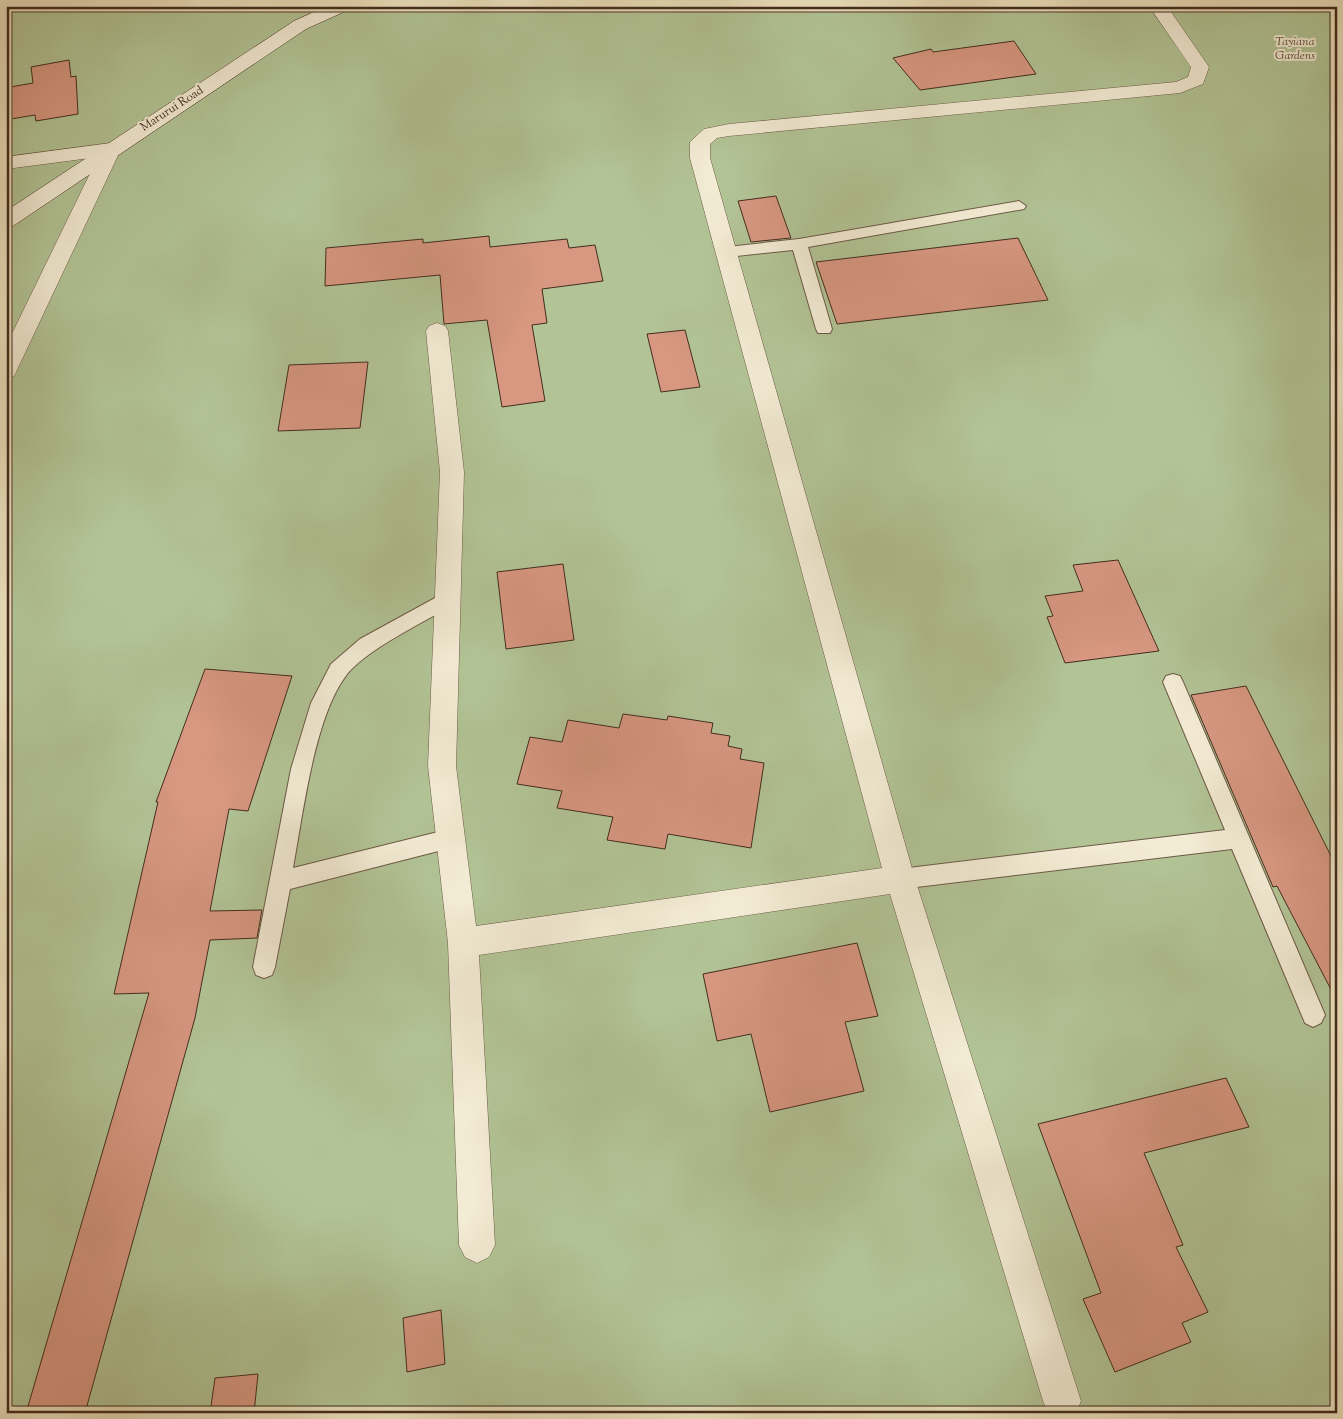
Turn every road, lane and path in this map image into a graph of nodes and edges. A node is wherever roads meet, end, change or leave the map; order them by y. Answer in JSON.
{"nodes":[{"id":1,"x":342,"y":6,"type":"edge"},
{"id":2,"x":1158,"y":6,"type":"edge"},
{"id":3,"x":111,"y":149,"type":"junction"},
{"id":4,"x":6,"y":163,"type":"edge"},
{"id":5,"x":1019,"y":206,"type":"dead end"},
{"id":6,"x":6,"y":221,"type":"edge"},
{"id":7,"x":799,"y":244,"type":"junction"},
{"id":8,"x":727,"y":252,"type":"junction"},
{"id":9,"x":824,"y":329,"type":"dead end"},
{"id":10,"x":437,"y":331,"type":"dead end"},
{"id":11,"x":6,"y":370,"type":"edge"},
{"id":12,"x":446,"y":600,"type":"junction"},
{"id":13,"x":1174,"y":682,"type":"dead end"},
{"id":14,"x":1239,"y":838,"type":"junction"},
{"id":15,"x":450,"y":839,"type":"junction"},
{"id":16,"x":900,"y":879,"type":"junction"},
{"id":17,"x":280,"y":881,"type":"junction"},
{"id":18,"x":463,"y":943,"type":"junction"},
{"id":19,"x":264,"y":967,"type":"dead end"},
{"id":20,"x":1313,"y":1015,"type":"dead end"},
{"id":21,"x":477,"y":1245,"type":"dead end"},
{"id":22,"x":1062,"y":1401,"type":"dead end"}],
"edges":[{"from":1,"to":3,"type":"street","name":"Marurui Road"},
{"from":2,"to":8,"type":"street"},
{"from":3,"to":4,"type":"street"},
{"from":3,"to":6,"type":"street","name":"Marurui Road"},
{"from":3,"to":11,"type":"street"},
{"from":5,"to":7,"type":"lane"},
{"from":7,"to":8,"type":"lane"},
{"from":7,"to":9,"type":"lane"},
{"from":8,"to":16,"type":"street"},
{"from":10,"to":12,"type":"street"},
{"from":12,"to":15,"type":"street"},
{"from":12,"to":17,"type":"lane"},
{"from":13,"to":14,"type":"lane"},
{"from":14,"to":16,"type":"lane"},
{"from":14,"to":20,"type":"lane"},
{"from":15,"to":17,"type":"lane"},
{"from":15,"to":18,"type":"street"},
{"from":16,"to":18,"type":"street"},
{"from":16,"to":22,"type":"street"},
{"from":17,"to":19,"type":"lane"},
{"from":18,"to":21,"type":"street"}]}
